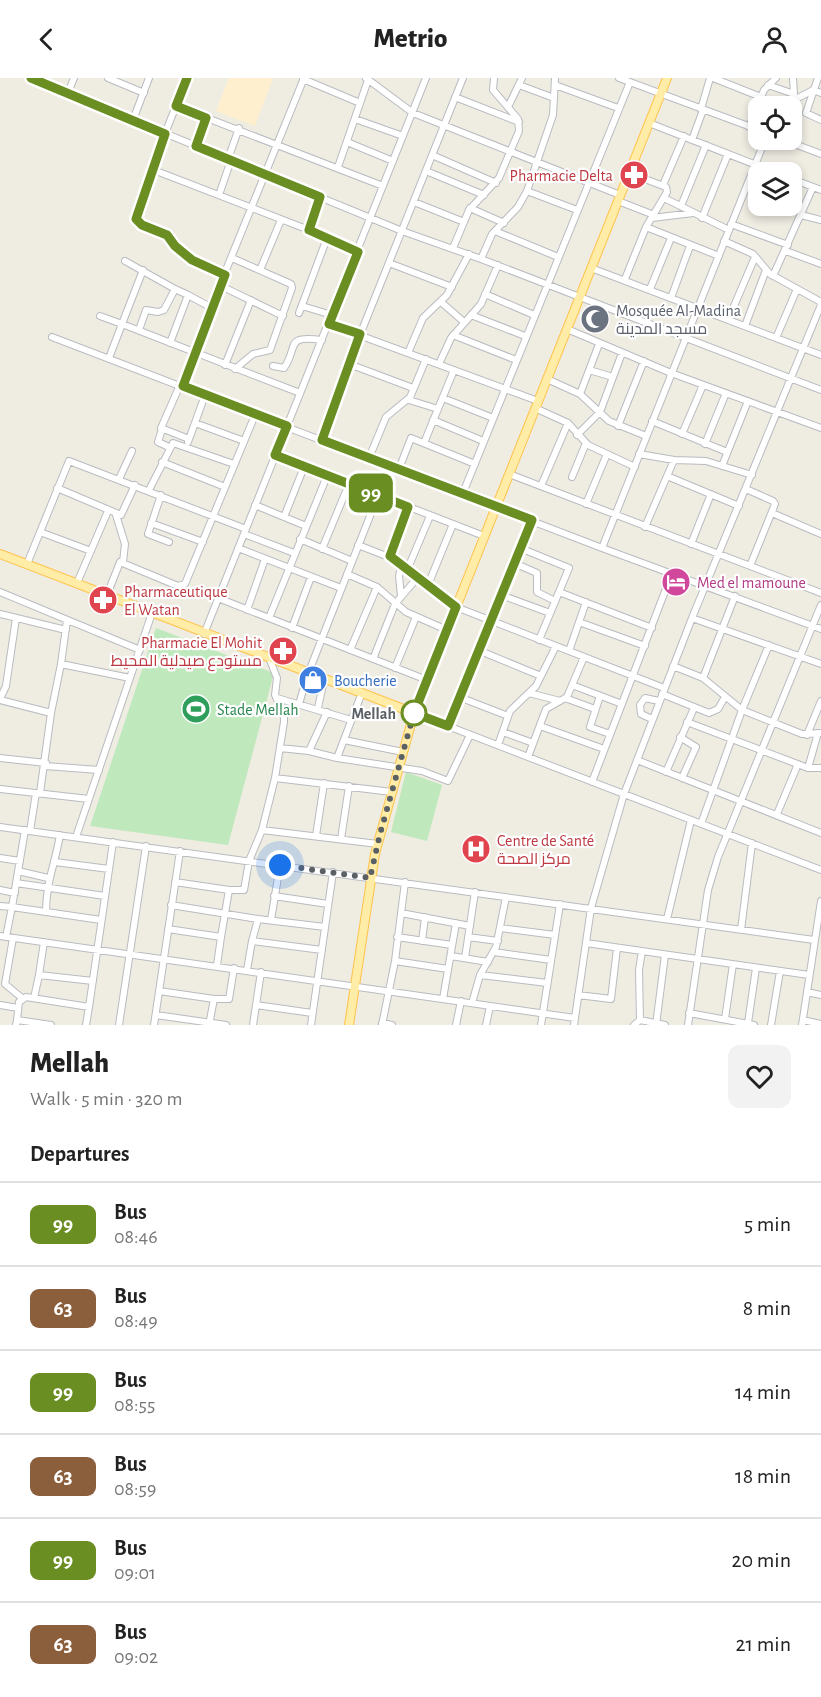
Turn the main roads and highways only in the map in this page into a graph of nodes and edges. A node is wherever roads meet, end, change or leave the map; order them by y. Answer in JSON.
{"nodes":[{"id":1,"x":667,"y":78,"type":"edge"},
{"id":2,"x":0,"y":554,"type":"edge"},
{"id":3,"x":414,"y":713,"type":"junction"},
{"id":4,"x":349,"y":1025,"type":"edge"}],
"edges":[{"from":1,"to":3,"type":"main road"},
{"from":2,"to":3,"type":"main road"},
{"from":3,"to":4,"type":"main road"}]}
